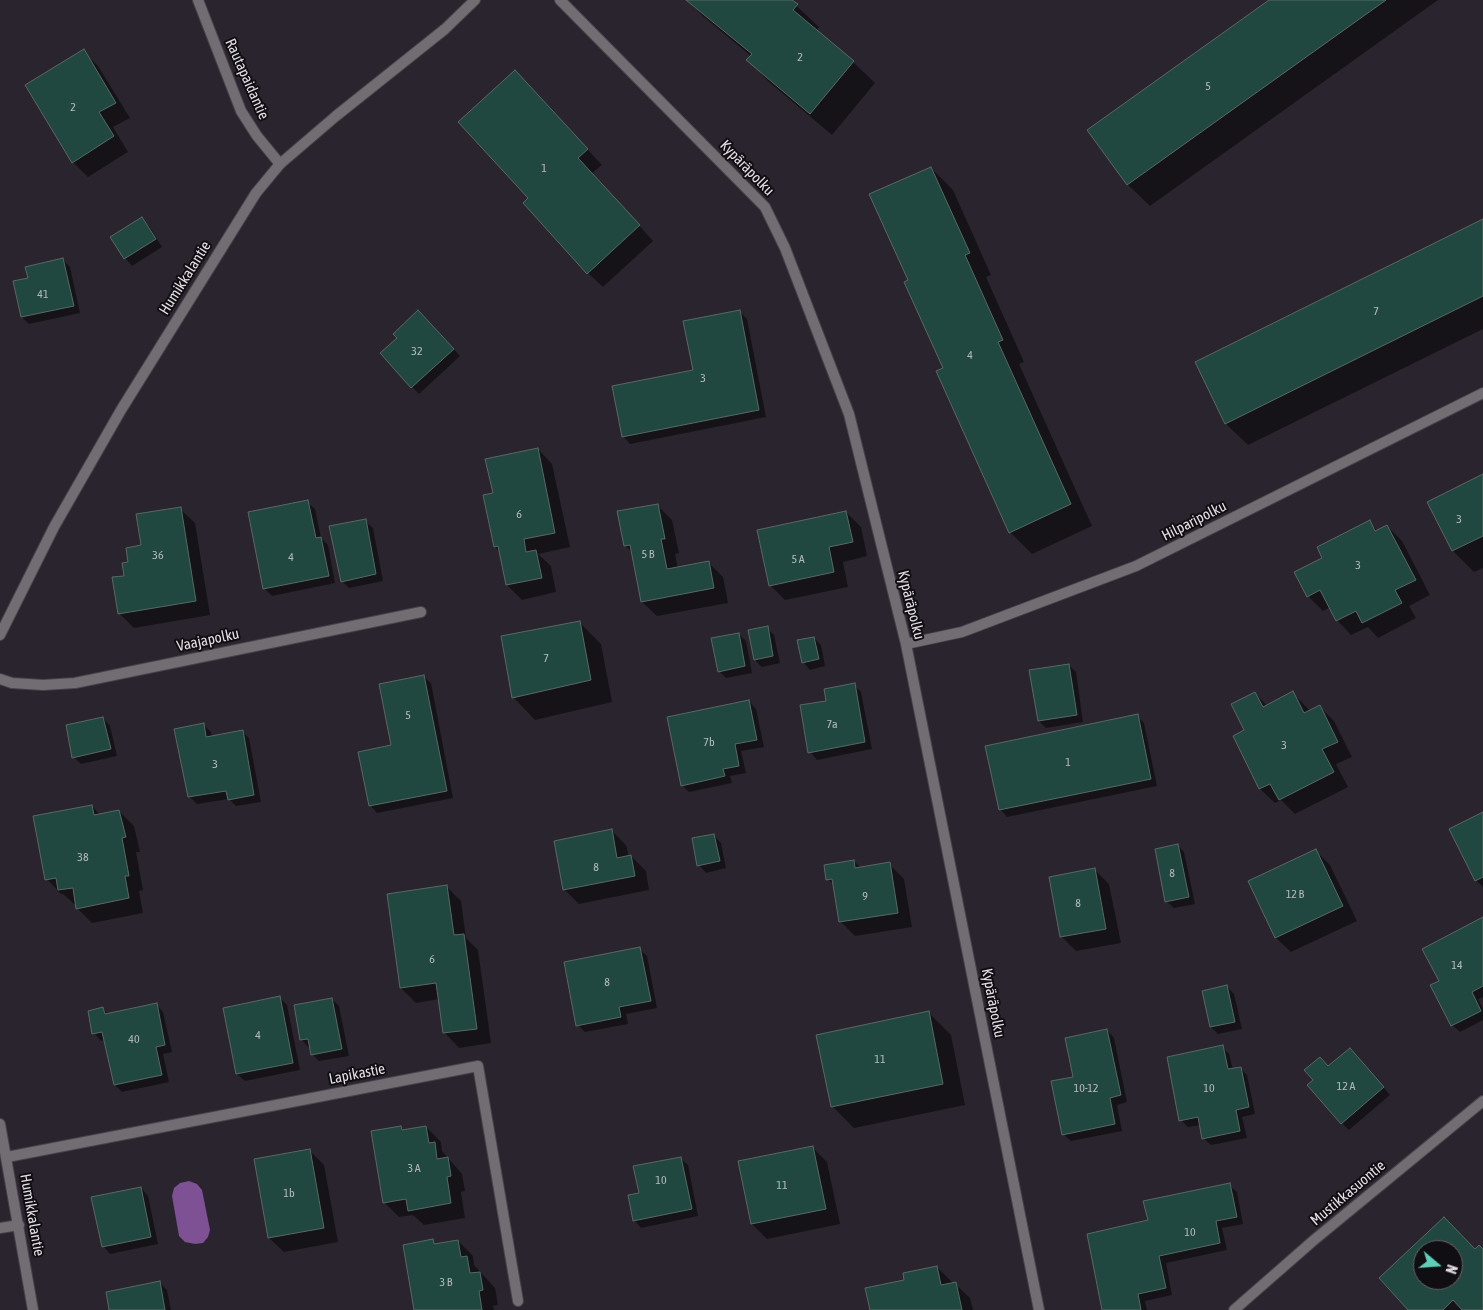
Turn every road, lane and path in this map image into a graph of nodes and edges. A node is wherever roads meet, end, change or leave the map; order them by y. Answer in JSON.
{"nodes":[{"id":1,"x":198,"y":0,"type":"edge"},
{"id":2,"x":475,"y":0,"type":"edge"},
{"id":3,"x":560,"y":0,"type":"edge"},
{"id":4,"x":280,"y":164,"type":"junction"},
{"id":5,"x":1483,"y":393,"type":"edge"},
{"id":6,"x":421,"y":612,"type":"dead end"},
{"id":7,"x":0,"y":635,"type":"edge"},
{"id":8,"x":906,"y":644,"type":"junction"},
{"id":9,"x":0,"y":679,"type":"edge"},
{"id":10,"x":1483,"y":1101,"type":"edge"},
{"id":11,"x":0,"y":1124,"type":"edge"},
{"id":12,"x":7,"y":1157,"type":"junction"},
{"id":13,"x":19,"y":1225,"type":"junction"},
{"id":14,"x":0,"y":1228,"type":"edge"},
{"id":15,"x":518,"y":1301,"type":"dead end"},
{"id":16,"x":33,"y":1310,"type":"edge"},
{"id":17,"x":1039,"y":1310,"type":"edge"},
{"id":18,"x":1234,"y":1310,"type":"edge"}],
"edges":[{"from":1,"to":4,"type":"street","name":"Rautapaidantie"},
{"from":2,"to":4,"type":"street","name":"Humikkalantie"},
{"from":3,"to":8,"type":"street","name":"Kypäräpolku"},
{"from":4,"to":7,"type":"street","name":"Humikkalantie"},
{"from":5,"to":8,"type":"street","name":"Hilparipolku"},
{"from":6,"to":9,"type":"street","name":"Vaajapolku"},
{"from":8,"to":17,"type":"street","name":"Kypäräpolku"},
{"from":10,"to":18,"type":"street","name":"Mustikkasuontie"},
{"from":11,"to":12,"type":"street","name":"Humikkalantie"},
{"from":12,"to":13,"type":"street","name":"Humikkalantie"},
{"from":12,"to":15,"type":"street","name":"Lapikastie"},
{"from":13,"to":14,"type":"street"},
{"from":13,"to":16,"type":"street","name":"Humikkalantie"}]}
